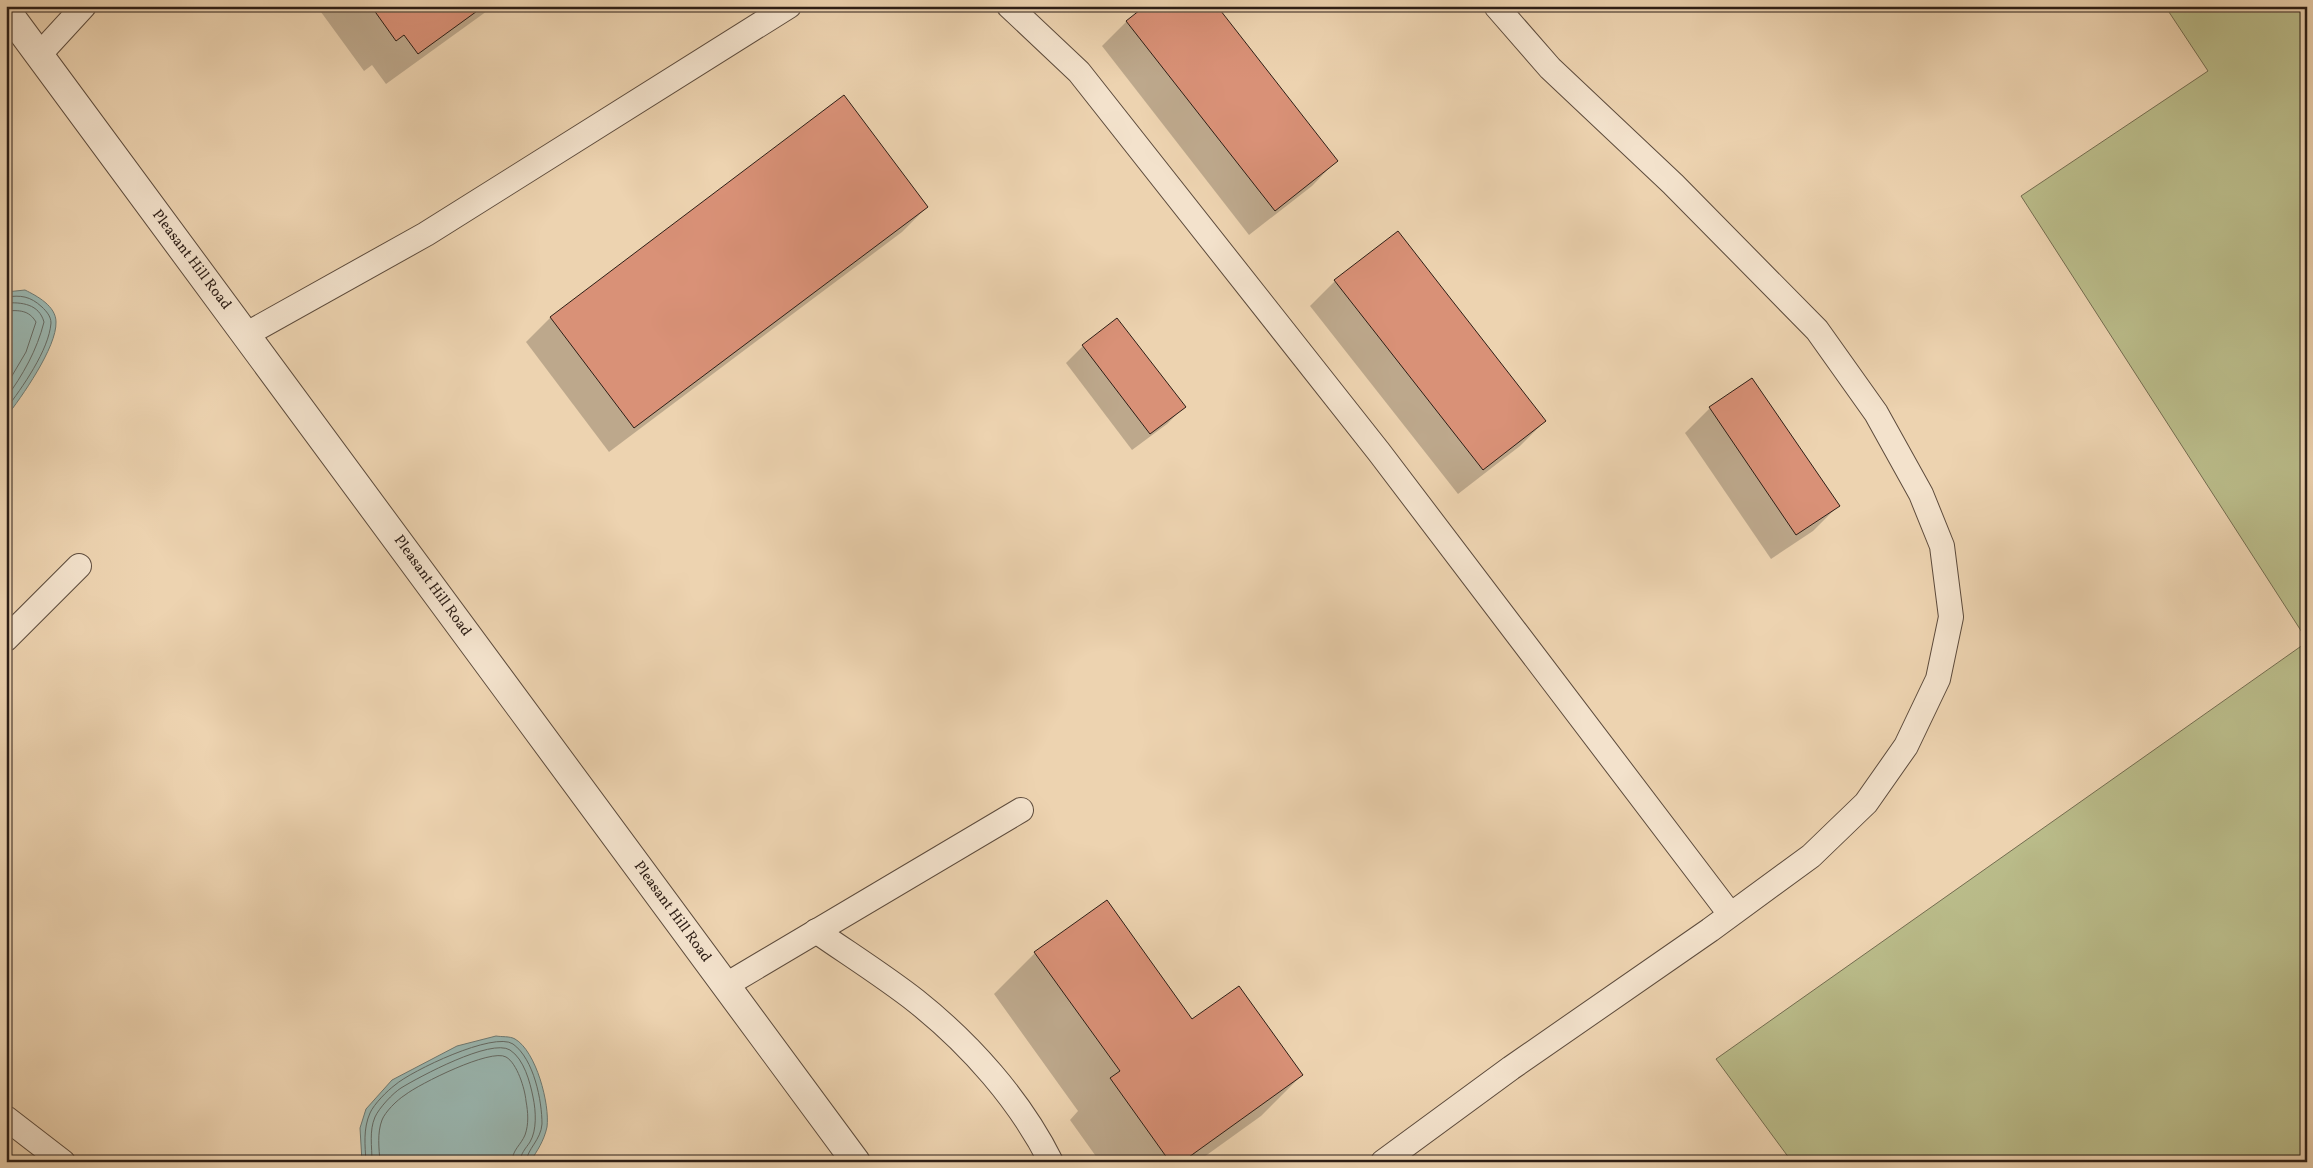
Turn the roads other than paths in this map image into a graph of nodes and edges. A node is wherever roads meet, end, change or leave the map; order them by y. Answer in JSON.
{"nodes":[{"id":1,"x":84,"y":6,"type":"edge"},
{"id":2,"x":789,"y":6,"type":"edge"},
{"id":3,"x":1009,"y":6,"type":"edge"},
{"id":4,"x":1496,"y":6,"type":"edge"},
{"id":5,"x":6,"y":10,"type":"edge"},
{"id":6,"x":40,"y":55,"type":"junction"},
{"id":7,"x":247,"y":334,"type":"junction"},
{"id":8,"x":79,"y":566,"type":"dead end"},
{"id":9,"x":6,"y":639,"type":"edge"},
{"id":10,"x":1021,"y":810,"type":"dead end"},
{"id":11,"x":1730,"y":914,"type":"junction"},
{"id":12,"x":816,"y":931,"type":"junction"},
{"id":13,"x":726,"y":985,"type":"junction"},
{"id":14,"x":6,"y":1118,"type":"edge"},
{"id":15,"x":63,"y":1162,"type":"edge"},
{"id":16,"x":856,"y":1162,"type":"edge"},
{"id":17,"x":1051,"y":1162,"type":"edge"},
{"id":18,"x":1383,"y":1162,"type":"edge"}],
"edges":[{"from":1,"to":6,"type":"lane"},
{"from":2,"to":7,"type":"lane"},
{"from":3,"to":11,"type":"lane"},
{"from":4,"to":11,"type":"lane"},
{"from":5,"to":6,"type":"street","name":"Pleasant Hill Road"},
{"from":6,"to":7,"type":"street","name":"Pleasant Hill Road"},
{"from":7,"to":13,"type":"street","name":"Pleasant Hill Road"},
{"from":8,"to":9,"type":"lane"},
{"from":10,"to":12,"type":"lane"},
{"from":11,"to":18,"type":"lane"},
{"from":12,"to":13,"type":"lane"},
{"from":12,"to":17,"type":"lane"},
{"from":13,"to":16,"type":"street","name":"Pleasant Hill Road"},
{"from":14,"to":15,"type":"lane"}]}
